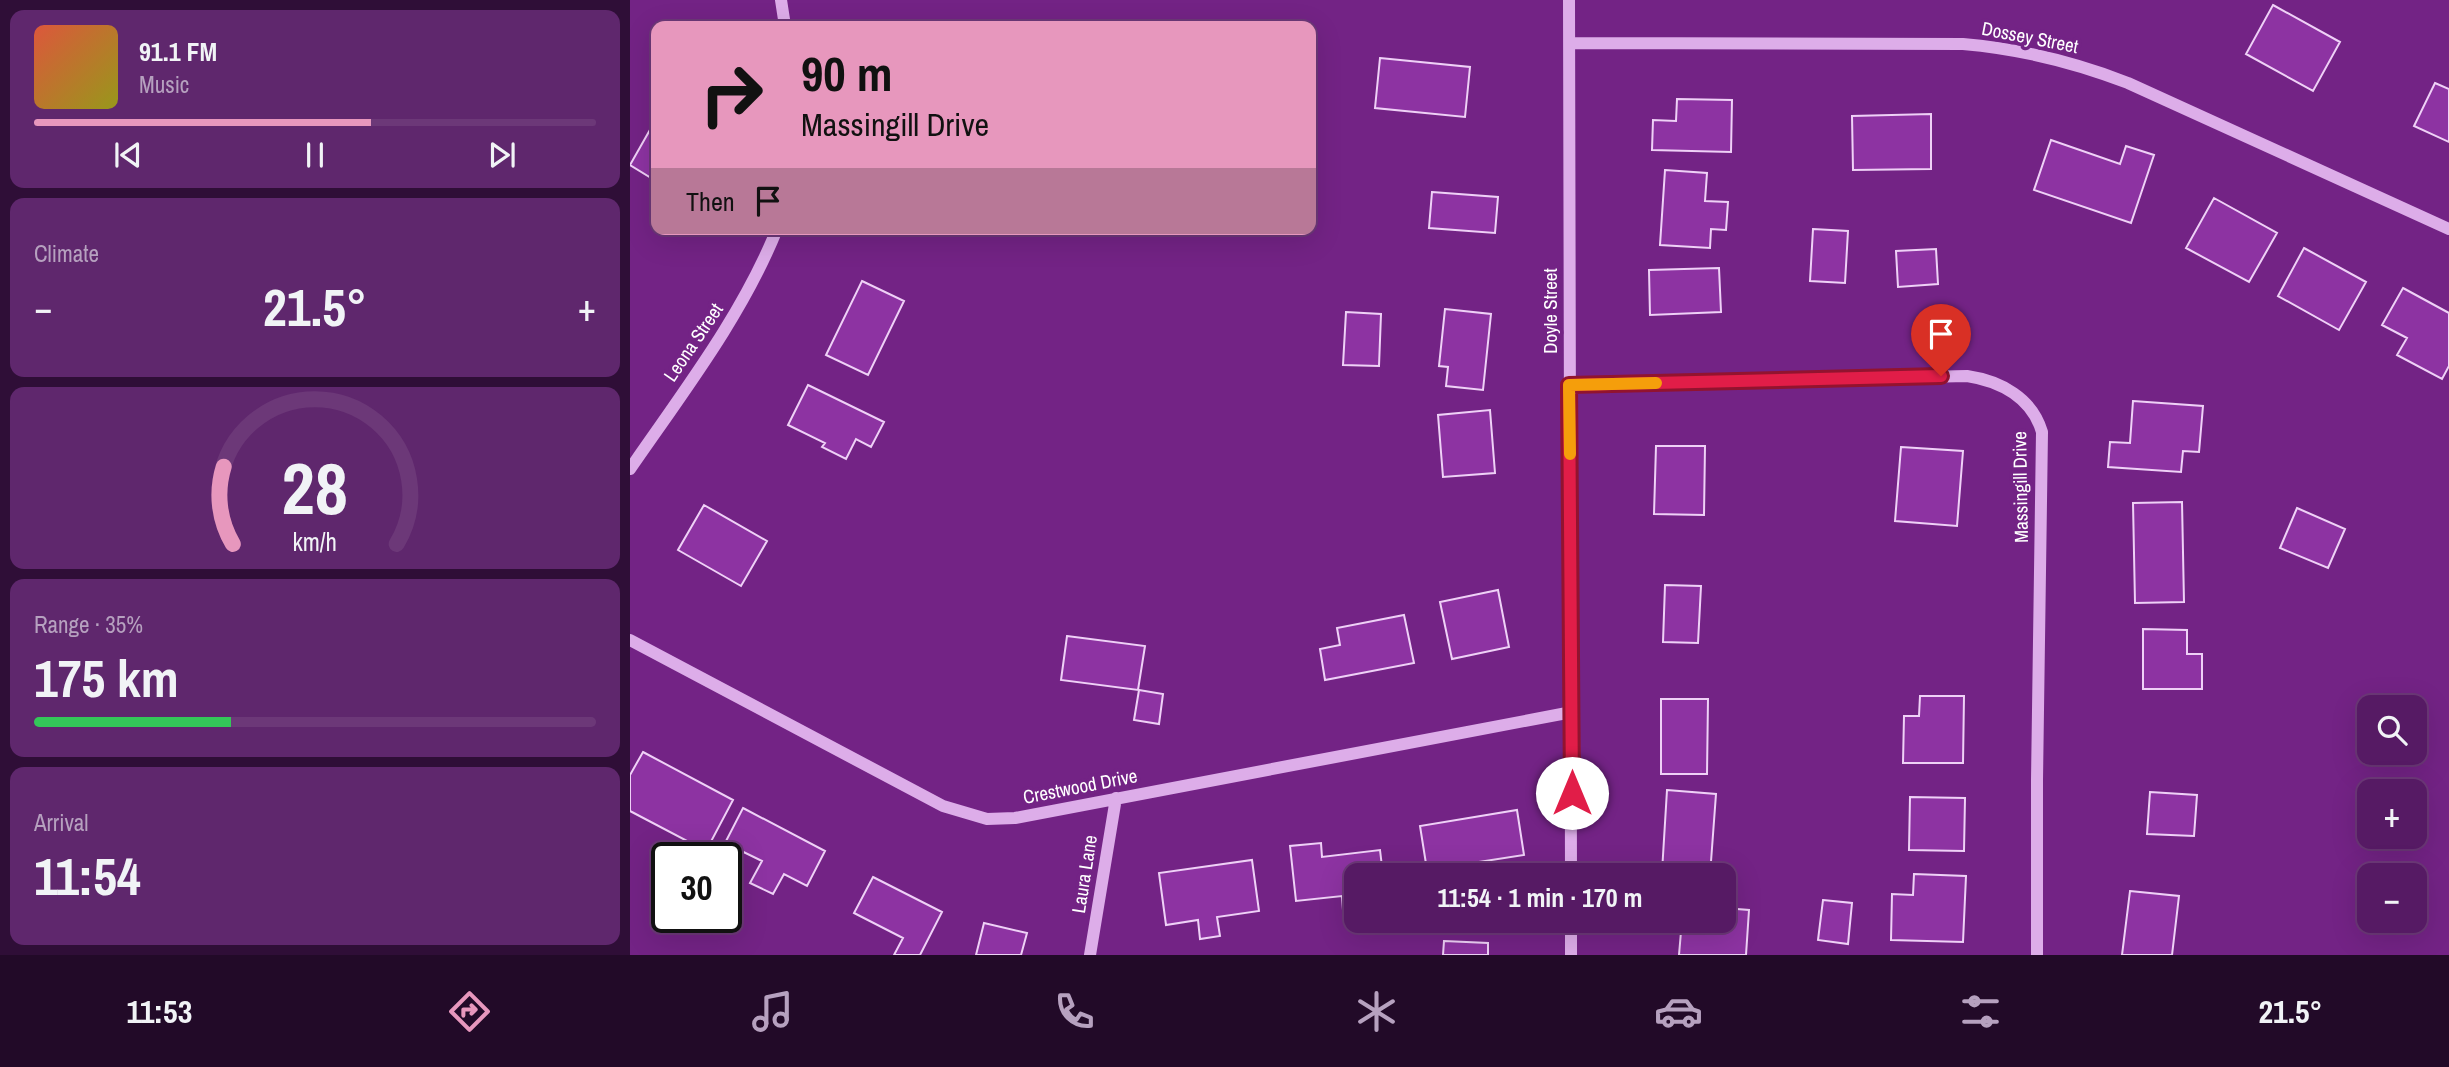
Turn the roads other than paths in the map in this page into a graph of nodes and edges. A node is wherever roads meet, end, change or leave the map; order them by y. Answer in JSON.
{"nodes":[{"id":1,"x":781,"y":0,"type":"edge"},
{"id":2,"x":1569,"y":0,"type":"edge"},
{"id":3,"x":784,"y":21,"type":"edge"},
{"id":4,"x":1570,"y":43,"type":"junction"},
{"id":5,"x":2449,"y":229,"type":"edge"},
{"id":6,"x":775,"y":235,"type":"edge"},
{"id":7,"x":1569,"y":385,"type":"junction"},
{"id":8,"x":630,"y":469,"type":"edge"},
{"id":9,"x":630,"y":640,"type":"edge"},
{"id":10,"x":1572,"y":712,"type":"junction"},
{"id":11,"x":1116,"y":798,"type":"junction"},
{"id":12,"x":1571,"y":863,"type":"edge"},
{"id":13,"x":1571,"y":933,"type":"edge"},
{"id":14,"x":1090,"y":955,"type":"edge"},
{"id":15,"x":1571,"y":955,"type":"edge"},
{"id":16,"x":2037,"y":955,"type":"edge"}],
"edges":[{"from":1,"to":3,"type":"street"},
{"from":2,"to":4,"type":"street","name":"Doyle Street"},
{"from":4,"to":5,"type":"street","name":"Dossey Street"},
{"from":4,"to":7,"type":"street","name":"Doyle Street"},
{"from":6,"to":8,"type":"street","name":"Leona Street"},
{"from":7,"to":10,"type":"street","name":"Doyle Street"},
{"from":7,"to":16,"type":"street","name":"Massingill Drive"},
{"from":9,"to":11,"type":"street","name":"Crestwood Drive"},
{"from":10,"to":11,"type":"street","name":"Crestwood Drive"},
{"from":10,"to":12,"type":"street","name":"Doyle Street"},
{"from":11,"to":14,"type":"street","name":"Laura Lane"},
{"from":13,"to":15,"type":"street"}]}
